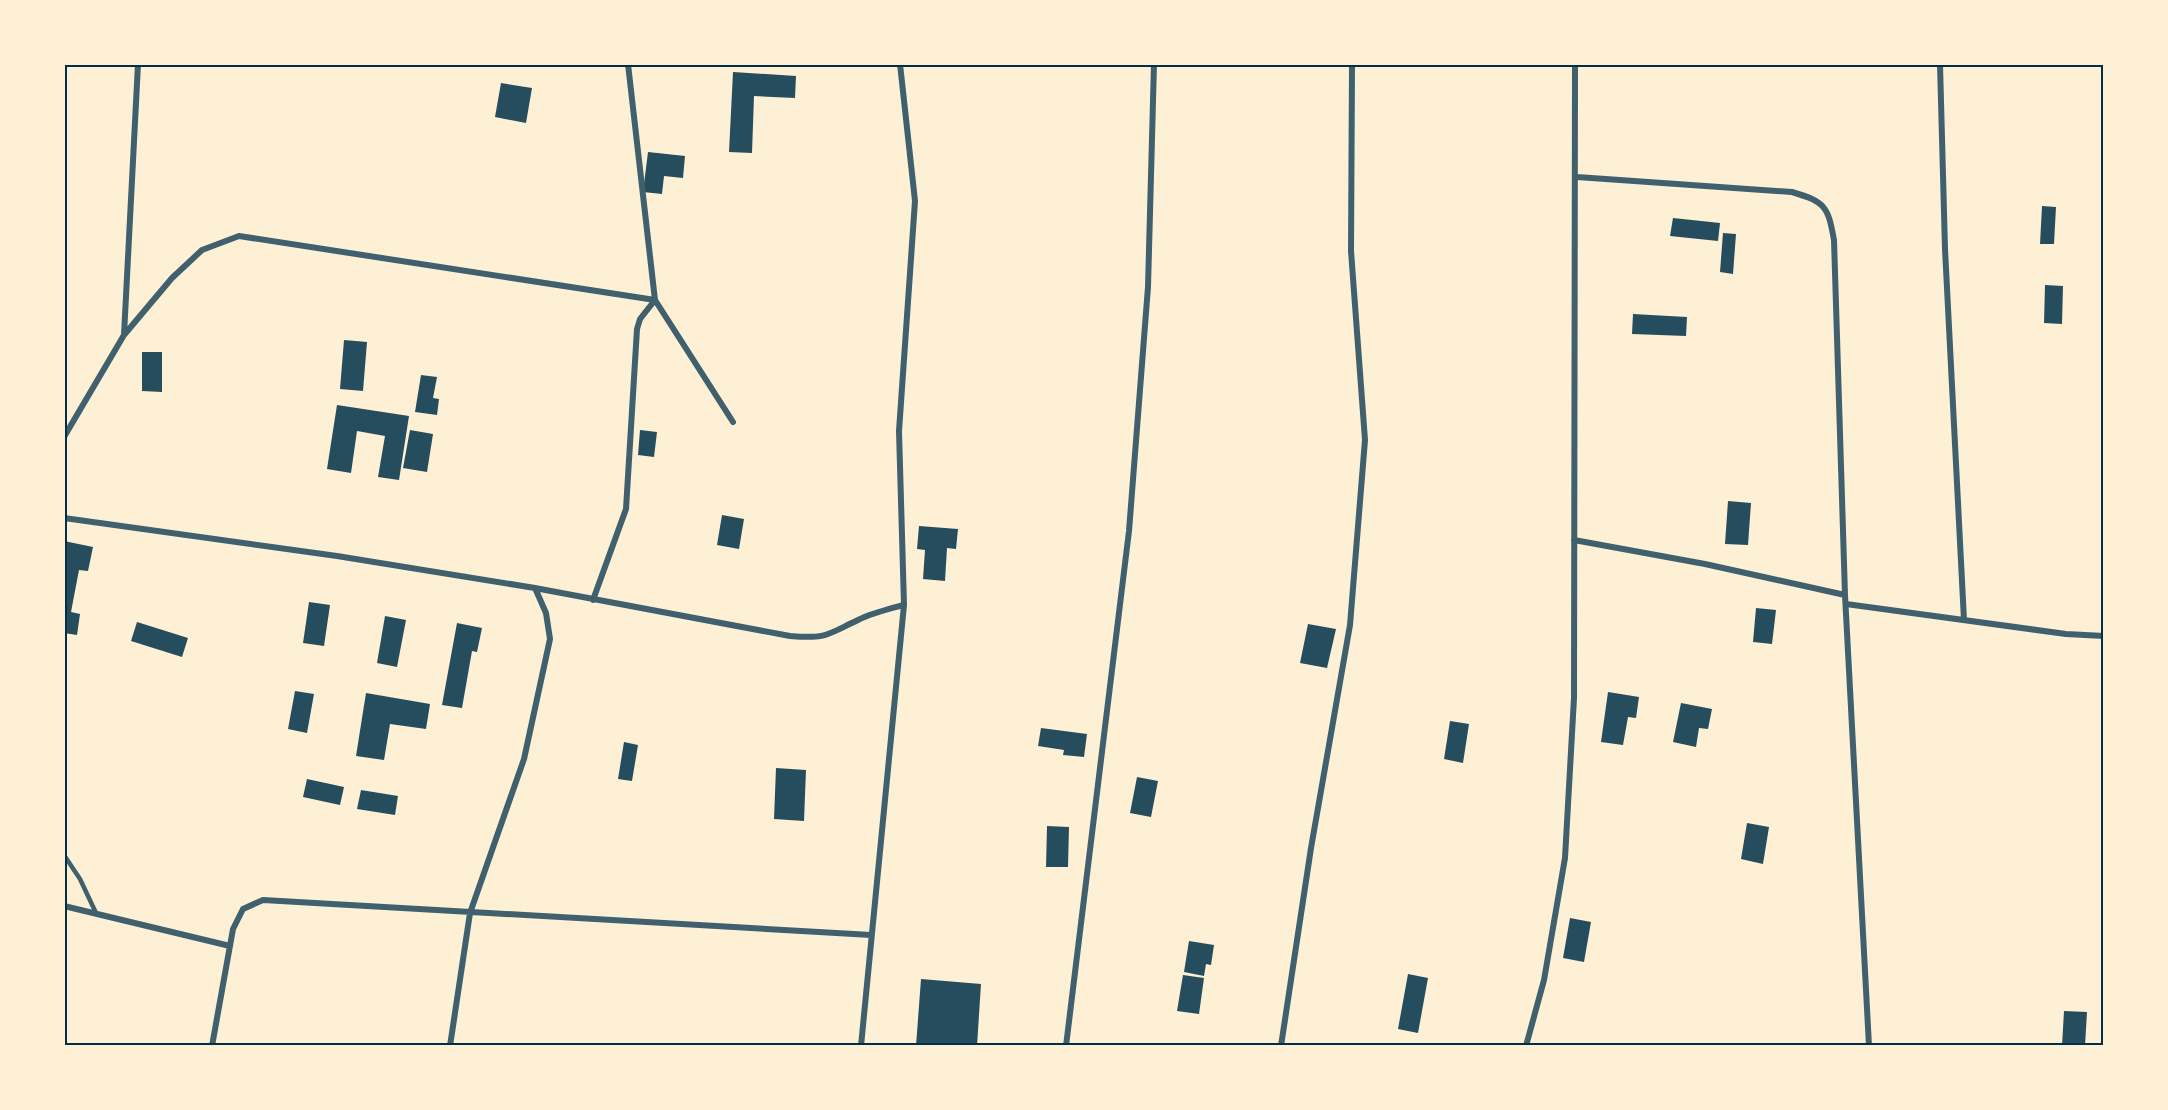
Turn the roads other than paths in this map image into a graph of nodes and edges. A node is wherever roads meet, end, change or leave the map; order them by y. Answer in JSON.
{"nodes":[{"id":1,"x":138,"y":64,"type":"edge"},
{"id":2,"x":628,"y":64,"type":"edge"},
{"id":3,"x":900,"y":64,"type":"edge"},
{"id":4,"x":1154,"y":64,"type":"edge"},
{"id":5,"x":1352,"y":64,"type":"edge"},
{"id":6,"x":1575,"y":64,"type":"edge"},
{"id":7,"x":1940,"y":64,"type":"edge"},
{"id":8,"x":1576,"y":177,"type":"junction"},
{"id":9,"x":655,"y":300,"type":"junction"},
{"id":10,"x":124,"y":335,"type":"junction"},
{"id":11,"x":733,"y":422,"type":"dead end"},
{"id":12,"x":64,"y":436,"type":"edge"},
{"id":13,"x":64,"y":518,"type":"edge"},
{"id":14,"x":1574,"y":540,"type":"junction"},
{"id":15,"x":536,"y":588,"type":"junction"},
{"id":16,"x":1845,"y":595,"type":"junction"},
{"id":17,"x":593,"y":600,"type":"junction"},
{"id":18,"x":1846,"y":604,"type":"junction"},
{"id":19,"x":904,"y":605,"type":"junction"},
{"id":20,"x":1964,"y":620,"type":"junction"},
{"id":21,"x":2103,"y":636,"type":"edge"},
{"id":22,"x":64,"y":855,"type":"edge"},
{"id":23,"x":64,"y":906,"type":"edge"},
{"id":24,"x":96,"y":913,"type":"junction"},
{"id":25,"x":470,"y":913,"type":"junction"},
{"id":26,"x":871,"y":935,"type":"junction"},
{"id":27,"x":230,"y":946,"type":"junction"},
{"id":28,"x":212,"y":1046,"type":"edge"},
{"id":29,"x":450,"y":1046,"type":"edge"},
{"id":30,"x":861,"y":1046,"type":"edge"},
{"id":31,"x":1066,"y":1046,"type":"edge"},
{"id":32,"x":1281,"y":1046,"type":"edge"},
{"id":33,"x":1526,"y":1046,"type":"edge"},
{"id":34,"x":1869,"y":1046,"type":"edge"}],
"edges":[{"from":1,"to":10,"type":"street"},
{"from":2,"to":9,"type":"street"},
{"from":3,"to":19,"type":"street"},
{"from":4,"to":31,"type":"street"},
{"from":5,"to":32,"type":"street"},
{"from":6,"to":8,"type":"street"},
{"from":7,"to":20,"type":"street"},
{"from":8,"to":14,"type":"street"},
{"from":8,"to":16,"type":"street"},
{"from":9,"to":10,"type":"street"},
{"from":9,"to":11,"type":"street"},
{"from":9,"to":17,"type":"street"},
{"from":10,"to":12,"type":"street"},
{"from":13,"to":15,"type":"street"},
{"from":14,"to":16,"type":"street"},
{"from":14,"to":33,"type":"street"},
{"from":15,"to":17,"type":"street"},
{"from":15,"to":25,"type":"street"},
{"from":16,"to":18,"type":"street"},
{"from":17,"to":19,"type":"street"},
{"from":18,"to":20,"type":"street"},
{"from":18,"to":34,"type":"street"},
{"from":19,"to":26,"type":"street"},
{"from":20,"to":21,"type":"street"},
{"from":22,"to":24,"type":"lane"},
{"from":23,"to":24,"type":"street"},
{"from":24,"to":27,"type":"street"},
{"from":25,"to":26,"type":"street"},
{"from":25,"to":27,"type":"street"},
{"from":25,"to":29,"type":"street"},
{"from":26,"to":30,"type":"street"},
{"from":27,"to":28,"type":"street"}]}
